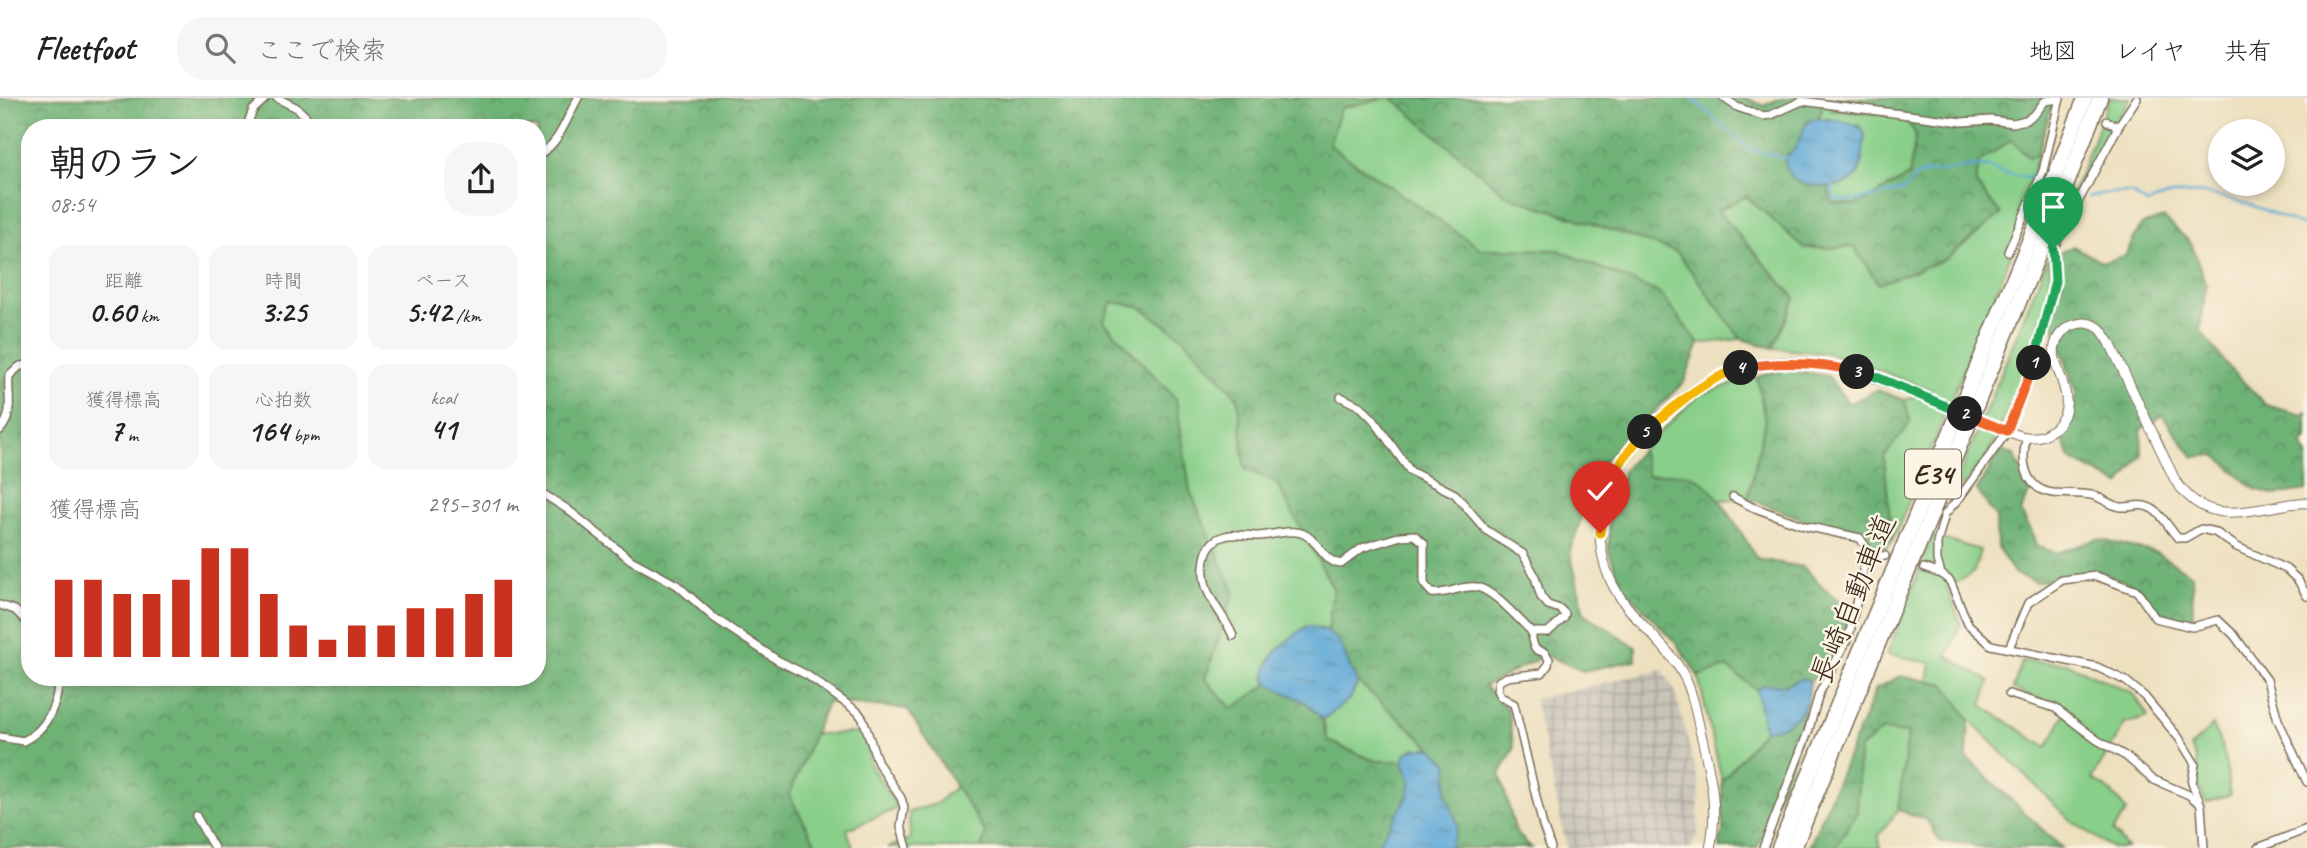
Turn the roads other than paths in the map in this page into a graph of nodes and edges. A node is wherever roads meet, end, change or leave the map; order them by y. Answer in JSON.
{"nodes":[{"id":1,"x":266,"y":98,"type":"edge"},
{"id":2,"x":277,"y":98,"type":"edge"},
{"id":3,"x":578,"y":98,"type":"edge"},
{"id":4,"x":1724,"y":98,"type":"edge"},
{"id":5,"x":2085,"y":98,"type":"edge"},
{"id":6,"x":2099,"y":98,"type":"edge"},
{"id":7,"x":2137,"y":98,"type":"edge"},
{"id":8,"x":2060,"y":101,"type":"edge"},
{"id":9,"x":2069,"y":106,"type":"dead end"},
{"id":10,"x":250,"y":119,"type":"edge"},
{"id":11,"x":309,"y":119,"type":"edge"},
{"id":12,"x":2108,"y":121,"type":"dead end"},
{"id":13,"x":2118,"y":127,"type":"junction"},
{"id":14,"x":546,"y":151,"type":"edge"},
{"id":15,"x":2008,"y":252,"type":"dead end"},
{"id":16,"x":21,"y":366,"type":"edge"},
{"id":17,"x":1341,"y":397,"type":"dead end"},
{"id":18,"x":2003,"y":429,"type":"junction"},
{"id":19,"x":0,"y":430,"type":"edge"},
{"id":20,"x":2028,"y":437,"type":"junction"},
{"id":21,"x":546,"y":496,"type":"edge"},
{"id":22,"x":1733,"y":497,"type":"dead end"},
{"id":23,"x":2307,"y":503,"type":"edge"},
{"id":24,"x":1871,"y":555,"type":"junction"},
{"id":25,"x":1885,"y":556,"type":"dead end"},
{"id":26,"x":1924,"y":568,"type":"dead end"},
{"id":27,"x":1941,"y":574,"type":"junction"},
{"id":28,"x":2307,"y":596,"type":"edge"},
{"id":29,"x":0,"y":605,"type":"edge"},
{"id":30,"x":21,"y":616,"type":"edge"},
{"id":31,"x":1532,"y":632,"type":"junction"},
{"id":32,"x":1233,"y":636,"type":"dead end"},
{"id":33,"x":2009,"y":648,"type":"junction"},
{"id":34,"x":58,"y":686,"type":"edge"},
{"id":35,"x":2008,"y":694,"type":"dead end"},
{"id":36,"x":0,"y":737,"type":"edge"},
{"id":37,"x":2307,"y":782,"type":"edge"},
{"id":38,"x":2201,"y":805,"type":"junction"},
{"id":39,"x":196,"y":816,"type":"dead end"},
{"id":40,"x":2307,"y":829,"type":"edge"},
{"id":41,"x":214,"y":848,"type":"edge"},
{"id":42,"x":907,"y":848,"type":"edge"},
{"id":43,"x":1551,"y":848,"type":"edge"},
{"id":44,"x":1710,"y":848,"type":"edge"},
{"id":45,"x":1763,"y":848,"type":"edge"},
{"id":46,"x":1779,"y":848,"type":"edge"},
{"id":47,"x":1794,"y":848,"type":"edge"},
{"id":48,"x":2204,"y":848,"type":"edge"},
{"id":49,"x":2258,"y":848,"type":"edge"}],
"edges":[{"from":1,"to":10,"type":"street"},
{"from":2,"to":11,"type":"street"},
{"from":3,"to":14,"type":"street"},
{"from":4,"to":8,"type":"street"},
{"from":5,"to":46,"type":"highway","name":"長崎自動車道","number":"E34"},
{"from":6,"to":47,"type":"highway","name":"長崎自動車道","number":"E34"},
{"from":7,"to":13,"type":"street"},
{"from":8,"to":9,"type":"street"},
{"from":8,"to":15,"type":"street"},
{"from":12,"to":13,"type":"street"},
{"from":13,"to":18,"type":"street"},
{"from":16,"to":19,"type":"street"},
{"from":17,"to":31,"type":"street"},
{"from":18,"to":20,"type":"street"},
{"from":18,"to":27,"type":"street"},
{"from":18,"to":44,"type":"street","bridge":true},
{"from":20,"to":23,"type":"street"},
{"from":20,"to":28,"type":"street"},
{"from":21,"to":42,"type":"street"},
{"from":22,"to":24,"type":"street"},
{"from":24,"to":25,"type":"street"},
{"from":24,"to":45,"type":"street"},
{"from":26,"to":27,"type":"street"},
{"from":27,"to":33,"type":"street"},
{"from":29,"to":30,"type":"street"},
{"from":31,"to":32,"type":"street"},
{"from":31,"to":43,"type":"street"},
{"from":33,"to":37,"type":"street"},
{"from":33,"to":38,"type":"street"},
{"from":34,"to":36,"type":"street"},
{"from":35,"to":38,"type":"street"},
{"from":38,"to":48,"type":"street"},
{"from":39,"to":41,"type":"street"},
{"from":40,"to":49,"type":"street"}]}
